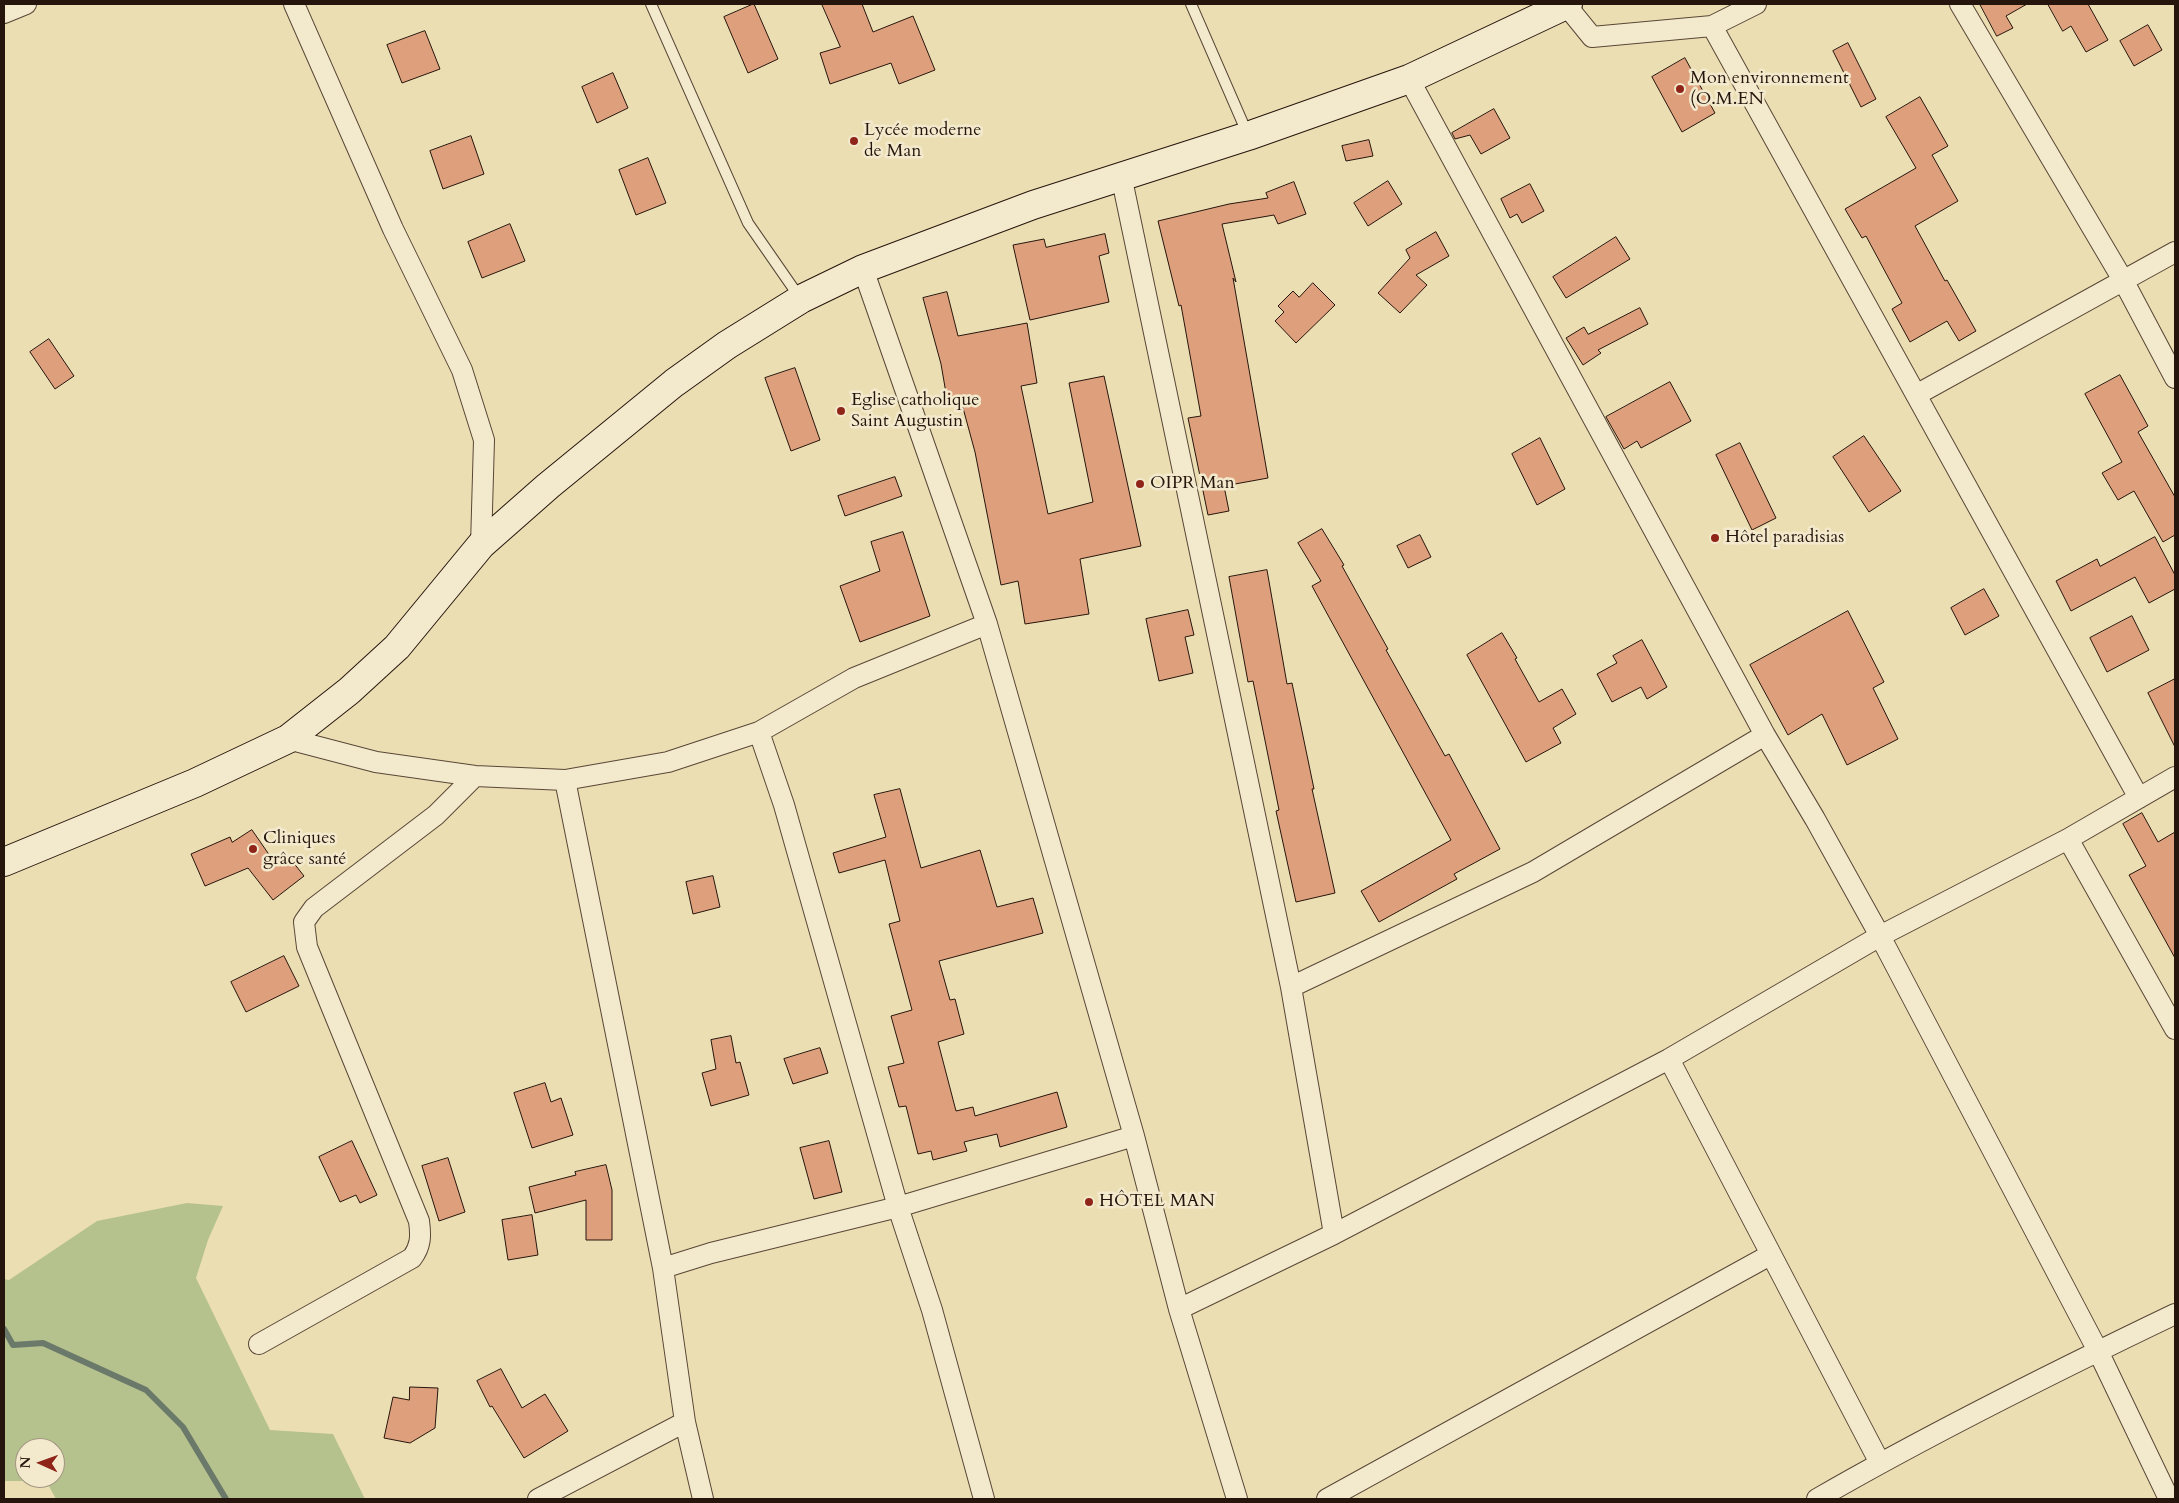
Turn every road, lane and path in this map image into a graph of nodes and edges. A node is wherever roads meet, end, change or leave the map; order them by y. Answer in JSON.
{"nodes":[{"id":1,"x":26,"y":4,"type":"edge"},
{"id":2,"x":294,"y":4,"type":"edge"},
{"id":3,"x":651,"y":4,"type":"edge"},
{"id":4,"x":1191,"y":4,"type":"edge"},
{"id":5,"x":1567,"y":4,"type":"edge"},
{"id":6,"x":1756,"y":4,"type":"edge"},
{"id":7,"x":1960,"y":4,"type":"edge"},
{"id":8,"x":4,"y":13,"type":"edge"},
{"id":9,"x":1712,"y":26,"type":"junction"},
{"id":10,"x":1409,"y":79,"type":"junction"},
{"id":11,"x":1248,"y":136,"type":"junction"},
{"id":12,"x":1121,"y":175,"type":"junction"},
{"id":13,"x":2175,"y":252,"type":"edge"},
{"id":14,"x":863,"y":269,"type":"junction"},
{"id":15,"x":2123,"y":280,"type":"junction"},
{"id":16,"x":801,"y":299,"type":"junction"},
{"id":17,"x":2175,"y":378,"type":"edge"},
{"id":18,"x":1916,"y":395,"type":"junction"},
{"id":19,"x":480,"y":545,"type":"junction"},
{"id":20,"x":987,"y":624,"type":"junction"},
{"id":21,"x":759,"y":732,"type":"junction"},
{"id":22,"x":1765,"y":735,"type":"junction"},
{"id":23,"x":288,"y":739,"type":"junction"},
{"id":24,"x":475,"y":776,"type":"junction"},
{"id":25,"x":2175,"y":777,"type":"edge"},
{"id":26,"x":565,"y":780,"type":"junction"},
{"id":27,"x":2139,"y":798,"type":"junction"},
{"id":28,"x":2068,"y":839,"type":"junction"},
{"id":29,"x":4,"y":862,"type":"edge"},
{"id":30,"x":1880,"y":936,"type":"junction"},
{"id":31,"x":1291,"y":987,"type":"junction"},
{"id":32,"x":2175,"y":1026,"type":"edge"},
{"id":33,"x":1669,"y":1059,"type":"junction"},
{"id":34,"x":1134,"y":1136,"type":"junction"},
{"id":35,"x":898,"y":1207,"type":"junction"},
{"id":36,"x":1334,"y":1234,"type":"junction"},
{"id":37,"x":1770,"y":1255,"type":"junction"},
{"id":38,"x":663,"y":1268,"type":"junction"},
{"id":39,"x":1180,"y":1308,"type":"junction"},
{"id":40,"x":2175,"y":1314,"type":"edge"},
{"id":41,"x":258,"y":1344,"type":"dead end"},
{"id":42,"x":2098,"y":1351,"type":"junction"},
{"id":43,"x":686,"y":1422,"type":"junction"},
{"id":44,"x":1880,"y":1463,"type":"junction"},
{"id":45,"x":538,"y":1499,"type":"edge"},
{"id":46,"x":703,"y":1499,"type":"edge"},
{"id":47,"x":984,"y":1499,"type":"edge"},
{"id":48,"x":1237,"y":1499,"type":"edge"},
{"id":49,"x":1327,"y":1499,"type":"edge"},
{"id":50,"x":1817,"y":1499,"type":"edge"},
{"id":51,"x":2169,"y":1499,"type":"edge"}],
"edges":[{"from":1,"to":8,"type":"street"},
{"from":2,"to":19,"type":"street"},
{"from":3,"to":16,"type":"lane"},
{"from":4,"to":11,"type":"lane"},
{"from":5,"to":9,"type":"street"},
{"from":5,"to":10,"type":"main road"},
{"from":6,"to":9,"type":"street"},
{"from":7,"to":15,"type":"street"},
{"from":9,"to":18,"type":"street"},
{"from":10,"to":11,"type":"main road"},
{"from":10,"to":22,"type":"street"},
{"from":11,"to":12,"type":"main road"},
{"from":12,"to":14,"type":"main road"},
{"from":12,"to":31,"type":"street"},
{"from":13,"to":15,"type":"street"},
{"from":14,"to":16,"type":"main road"},
{"from":14,"to":20,"type":"street"},
{"from":15,"to":17,"type":"street"},
{"from":15,"to":18,"type":"street"},
{"from":16,"to":19,"type":"main road"},
{"from":18,"to":27,"type":"street"},
{"from":19,"to":23,"type":"main road"},
{"from":20,"to":21,"type":"street"},
{"from":20,"to":34,"type":"street"},
{"from":21,"to":26,"type":"street"},
{"from":21,"to":35,"type":"street"},
{"from":22,"to":30,"type":"street"},
{"from":22,"to":31,"type":"street"},
{"from":23,"to":24,"type":"street"},
{"from":23,"to":29,"type":"main road"},
{"from":24,"to":26,"type":"street"},
{"from":24,"to":41,"type":"street"},
{"from":25,"to":27,"type":"street"},
{"from":26,"to":38,"type":"street"},
{"from":27,"to":28,"type":"street"},
{"from":28,"to":30,"type":"street"},
{"from":28,"to":32,"type":"street"},
{"from":30,"to":33,"type":"street"},
{"from":30,"to":42,"type":"street"},
{"from":31,"to":36,"type":"street"},
{"from":33,"to":36,"type":"street"},
{"from":33,"to":37,"type":"street"},
{"from":34,"to":35,"type":"street"},
{"from":34,"to":39,"type":"street"},
{"from":35,"to":38,"type":"street"},
{"from":35,"to":47,"type":"street"},
{"from":36,"to":39,"type":"street"},
{"from":37,"to":44,"type":"street"},
{"from":37,"to":49,"type":"street"},
{"from":38,"to":43,"type":"street"},
{"from":39,"to":48,"type":"street"},
{"from":40,"to":42,"type":"street"},
{"from":42,"to":44,"type":"street"},
{"from":42,"to":51,"type":"street"},
{"from":43,"to":45,"type":"street"},
{"from":43,"to":46,"type":"street"},
{"from":44,"to":50,"type":"street"}]}
